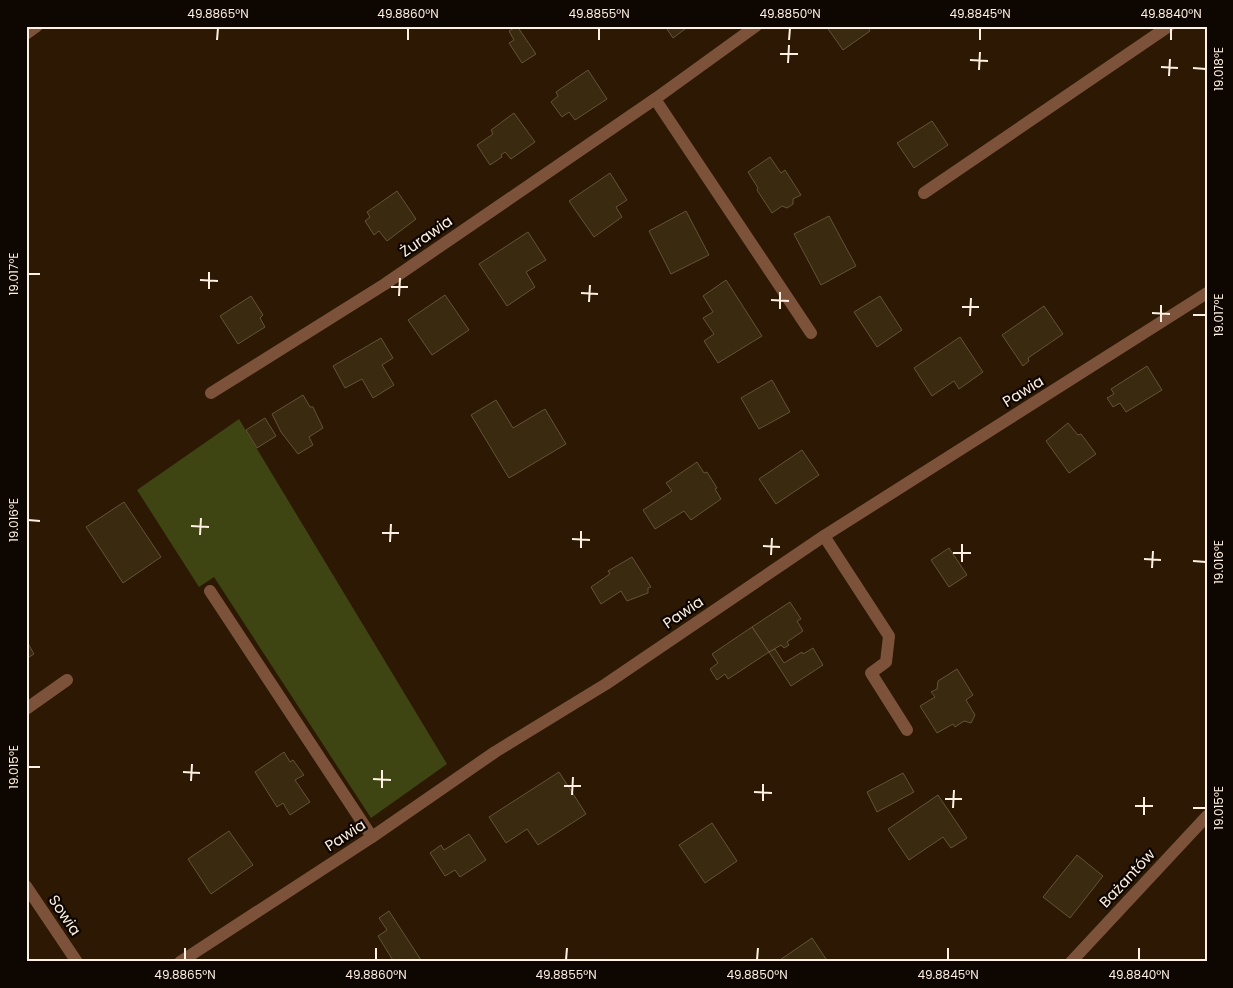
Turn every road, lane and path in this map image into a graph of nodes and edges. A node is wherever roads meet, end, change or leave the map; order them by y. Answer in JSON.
{"nodes":[{"id":1,"x":37,"y":26,"type":"edge"},
{"id":2,"x":756,"y":26,"type":"edge"},
{"id":3,"x":1169,"y":26,"type":"edge"},
{"id":4,"x":26,"y":34,"type":"edge"},
{"id":5,"x":654,"y":98,"type":"junction"},
{"id":6,"x":924,"y":193,"type":"dead end"},
{"id":7,"x":1207,"y":293,"type":"edge"},
{"id":8,"x":811,"y":333,"type":"dead end"},
{"id":9,"x":211,"y":394,"type":"dead end"},
{"id":10,"x":824,"y":536,"type":"junction"},
{"id":11,"x":210,"y":591,"type":"dead end"},
{"id":12,"x":67,"y":680,"type":"dead end"},
{"id":13,"x":26,"y":709,"type":"edge"},
{"id":14,"x":907,"y":730,"type":"dead end"},
{"id":15,"x":1207,"y":816,"type":"edge"},
{"id":16,"x":372,"y":837,"type":"junction"},
{"id":17,"x":26,"y":886,"type":"edge"},
{"id":18,"x":77,"y":962,"type":"edge"},
{"id":19,"x":180,"y":962,"type":"edge"},
{"id":20,"x":1071,"y":962,"type":"edge"}],
"edges":[{"from":1,"to":4,"type":"street"},
{"from":2,"to":5,"type":"street","name":"Żurawia"},
{"from":3,"to":6,"type":"street"},
{"from":5,"to":8,"type":"street"},
{"from":5,"to":9,"type":"street","name":"Żurawia"},
{"from":7,"to":10,"type":"street","name":"Pawia"},
{"from":10,"to":14,"type":"street"},
{"from":10,"to":16,"type":"street","name":"Pawia"},
{"from":11,"to":16,"type":"street"},
{"from":12,"to":13,"type":"street"},
{"from":15,"to":20,"type":"street","name":"Bażantów"},
{"from":16,"to":19,"type":"street","name":"Pawia"},
{"from":17,"to":18,"type":"street","name":"Sowia"}]}
